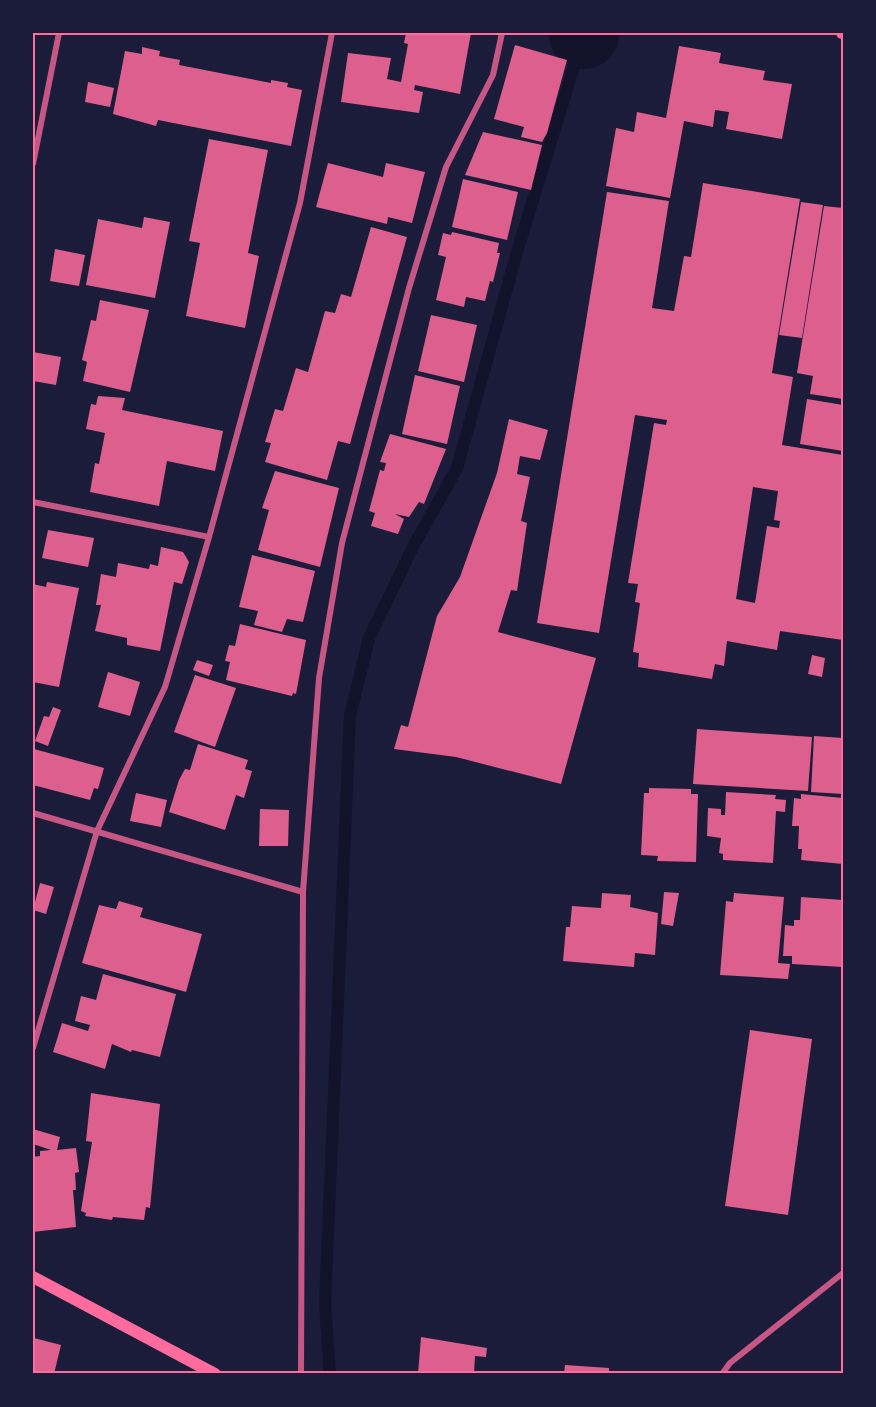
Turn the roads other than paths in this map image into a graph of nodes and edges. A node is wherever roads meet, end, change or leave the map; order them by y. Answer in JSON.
{"nodes":[{"id":1,"x":59,"y":33,"type":"edge"},
{"id":2,"x":332,"y":33,"type":"edge"},
{"id":3,"x":502,"y":33,"type":"edge"},
{"id":4,"x":33,"y":164,"type":"edge"},
{"id":5,"x":33,"y":502,"type":"edge"},
{"id":6,"x":209,"y":537,"type":"junction"},
{"id":7,"x":33,"y":813,"type":"edge"},
{"id":8,"x":97,"y":831,"type":"junction"},
{"id":9,"x":303,"y":892,"type":"junction"},
{"id":10,"x":33,"y":1048,"type":"edge"},
{"id":11,"x":843,"y":1273,"type":"edge"},
{"id":12,"x":33,"y":1277,"type":"edge"},
{"id":13,"x":215,"y":1374,"type":"edge"},
{"id":14,"x":301,"y":1374,"type":"edge"},
{"id":15,"x":722,"y":1374,"type":"edge"}],
"edges":[{"from":1,"to":4,"type":"street"},
{"from":2,"to":6,"type":"street"},
{"from":3,"to":9,"type":"street"},
{"from":5,"to":6,"type":"street"},
{"from":6,"to":8,"type":"street"},
{"from":7,"to":8,"type":"street"},
{"from":8,"to":9,"type":"street"},
{"from":8,"to":10,"type":"street"},
{"from":9,"to":14,"type":"street"},
{"from":11,"to":15,"type":"street"},
{"from":12,"to":13,"type":"main road"}]}
